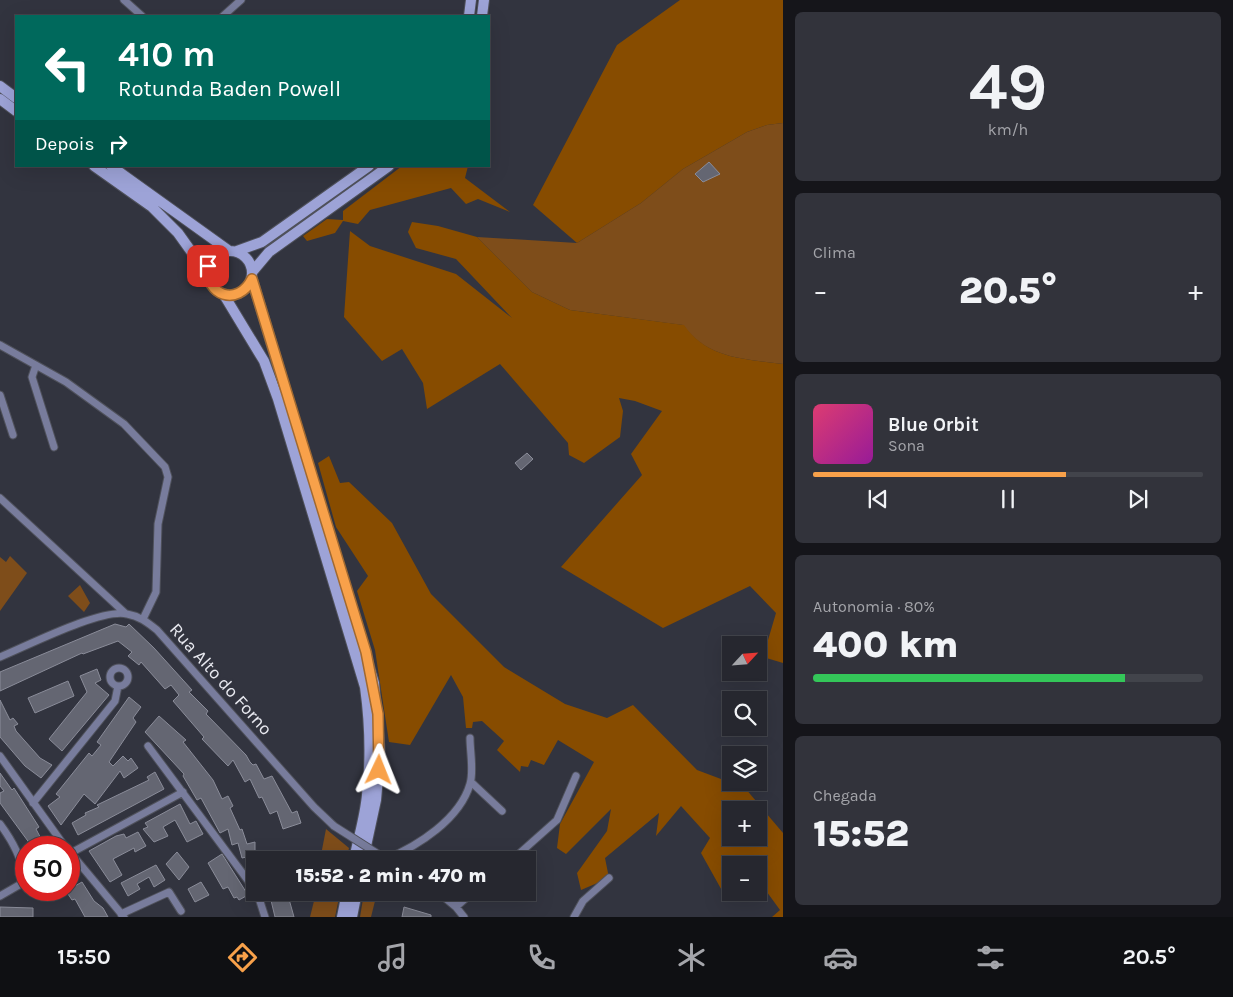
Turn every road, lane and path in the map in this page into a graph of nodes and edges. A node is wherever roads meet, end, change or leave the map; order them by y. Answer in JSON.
{"nodes":[{"id":1,"x":124,"y":0,"type":"edge"},
{"id":2,"x":241,"y":0,"type":"edge"},
{"id":3,"x":471,"y":0,"type":"edge"},
{"id":4,"x":484,"y":0,"type":"edge"},
{"id":5,"x":141,"y":15,"type":"edge"},
{"id":6,"x":224,"y":15,"type":"edge"},
{"id":7,"x":469,"y":15,"type":"edge"},
{"id":8,"x":482,"y":15,"type":"edge"},
{"id":9,"x":0,"y":86,"type":"edge"},
{"id":10,"x":15,"y":97,"type":"edge"},
{"id":11,"x":0,"y":99,"type":"edge"},
{"id":12,"x":15,"y":110,"type":"edge"},
{"id":13,"x":95,"y":167,"type":"edge"},
{"id":14,"x":112,"y":167,"type":"edge"},
{"id":15,"x":368,"y":167,"type":"edge"},
{"id":16,"x":388,"y":167,"type":"edge"},
{"id":17,"x":232,"y":250,"type":"junction"},
{"id":18,"x":208,"y":275,"type":"junction"},
{"id":19,"x":252,"y":275,"type":"junction"},
{"id":20,"x":224,"y":294,"type":"junction"},
{"id":21,"x":1,"y":347,"type":"edge"},
{"id":22,"x":36,"y":365,"type":"junction"},
{"id":23,"x":0,"y":395,"type":"edge"},
{"id":24,"x":13,"y":434,"type":"dead end"},
{"id":25,"x":54,"y":447,"type":"dead end"},
{"id":26,"x":0,"y":498,"type":"edge"},
{"id":27,"x":124,"y":613,"type":"junction"},
{"id":28,"x":143,"y":619,"type":"junction"},
{"id":29,"x":0,"y":657,"type":"edge"},
{"id":30,"x":118,"y":686,"type":"dead end"},
{"id":31,"x":470,"y":738,"type":"dead end"},
{"id":32,"x":148,"y":746,"type":"dead end"},
{"id":33,"x":0,"y":756,"type":"edge"},
{"id":34,"x":576,"y":776,"type":"dead end"},
{"id":35,"x":471,"y":782,"type":"junction"},
{"id":36,"x":183,"y":792,"type":"junction"},
{"id":37,"x":33,"y":804,"type":"junction"},
{"id":38,"x":502,"y":811,"type":"dead end"},
{"id":39,"x":0,"y":824,"type":"edge"},
{"id":40,"x":58,"y":836,"type":"edge"},
{"id":41,"x":15,"y":845,"type":"edge"},
{"id":42,"x":80,"y":845,"type":"edge"},
{"id":43,"x":356,"y":851,"type":"edge"},
{"id":44,"x":366,"y":851,"type":"edge"},
{"id":45,"x":374,"y":851,"type":"edge"},
{"id":46,"x":401,"y":851,"type":"edge"},
{"id":47,"x":522,"y":851,"type":"edge"},
{"id":48,"x":80,"y":864,"type":"edge"},
{"id":49,"x":246,"y":877,"type":"edge"},
{"id":50,"x":608,"y":878,"type":"dead end"},
{"id":51,"x":15,"y":887,"type":"edge"},
{"id":52,"x":0,"y":896,"type":"edge"},
{"id":53,"x":259,"y":901,"type":"edge"},
{"id":54,"x":345,"y":901,"type":"edge"},
{"id":55,"x":355,"y":901,"type":"edge"},
{"id":56,"x":450,"y":901,"type":"edge"},
{"id":57,"x":462,"y":901,"type":"edge"},
{"id":58,"x":456,"y":906,"type":"junction"},
{"id":59,"x":182,"y":911,"type":"dead end"},
{"id":60,"x":122,"y":916,"type":"edge"},
{"id":61,"x":265,"y":917,"type":"edge"},
{"id":62,"x":342,"y":917,"type":"edge"},
{"id":63,"x":352,"y":917,"type":"edge"},
{"id":64,"x":464,"y":917,"type":"edge"},
{"id":65,"x":574,"y":917,"type":"edge"}],
"edges":[{"from":1,"to":5,"type":"street"},
{"from":2,"to":6,"type":"street"},
{"from":3,"to":7,"type":"main road"},
{"from":4,"to":8,"type":"main road"},
{"from":9,"to":10,"type":"main road"},
{"from":11,"to":12,"type":"main road"},
{"from":13,"to":18,"type":"main road"},
{"from":14,"to":17,"type":"main road"},
{"from":15,"to":17,"type":"main road"},
{"from":16,"to":19,"type":"main road"},
{"from":17,"to":18,"type":"main road"},
{"from":17,"to":19,"type":"main road"},
{"from":18,"to":20,"type":"main road"},
{"from":19,"to":20,"type":"main road"},
{"from":19,"to":44,"type":"main road"},
{"from":20,"to":43,"type":"main road"},
{"from":21,"to":22,"type":"street"},
{"from":22,"to":25,"type":"street"},
{"from":22,"to":28,"type":"street"},
{"from":23,"to":24,"type":"street"},
{"from":26,"to":27,"type":"street"},
{"from":27,"to":28,"type":"street","name":"Rua Alto do Forno"},
{"from":27,"to":29,"type":"street","name":"Rua Alto do Forno"},
{"from":28,"to":45,"type":"street","name":"Rua Alto do Forno","bridge":true},
{"from":30,"to":37,"type":"street"},
{"from":31,"to":35,"type":"street"},
{"from":32,"to":36,"type":"street"},
{"from":33,"to":37,"type":"street"},
{"from":34,"to":47,"type":"street"},
{"from":35,"to":38,"type":"street"},
{"from":35,"to":46,"type":"street"},
{"from":36,"to":42,"type":"street"},
{"from":36,"to":49,"type":"street"},
{"from":37,"to":40,"type":"street"},
{"from":39,"to":41,"type":"street"},
{"from":48,"to":60,"type":"street"},
{"from":50,"to":65,"type":"street"},
{"from":51,"to":52,"type":"street"},
{"from":53,"to":61,"type":"street"},
{"from":54,"to":62,"type":"main road"},
{"from":55,"to":63,"type":"main road"},
{"from":56,"to":58,"type":"street"},
{"from":57,"to":58,"type":"street"},
{"from":58,"to":64,"type":"street"},
{"from":59,"to":60,"type":"street"}]}
